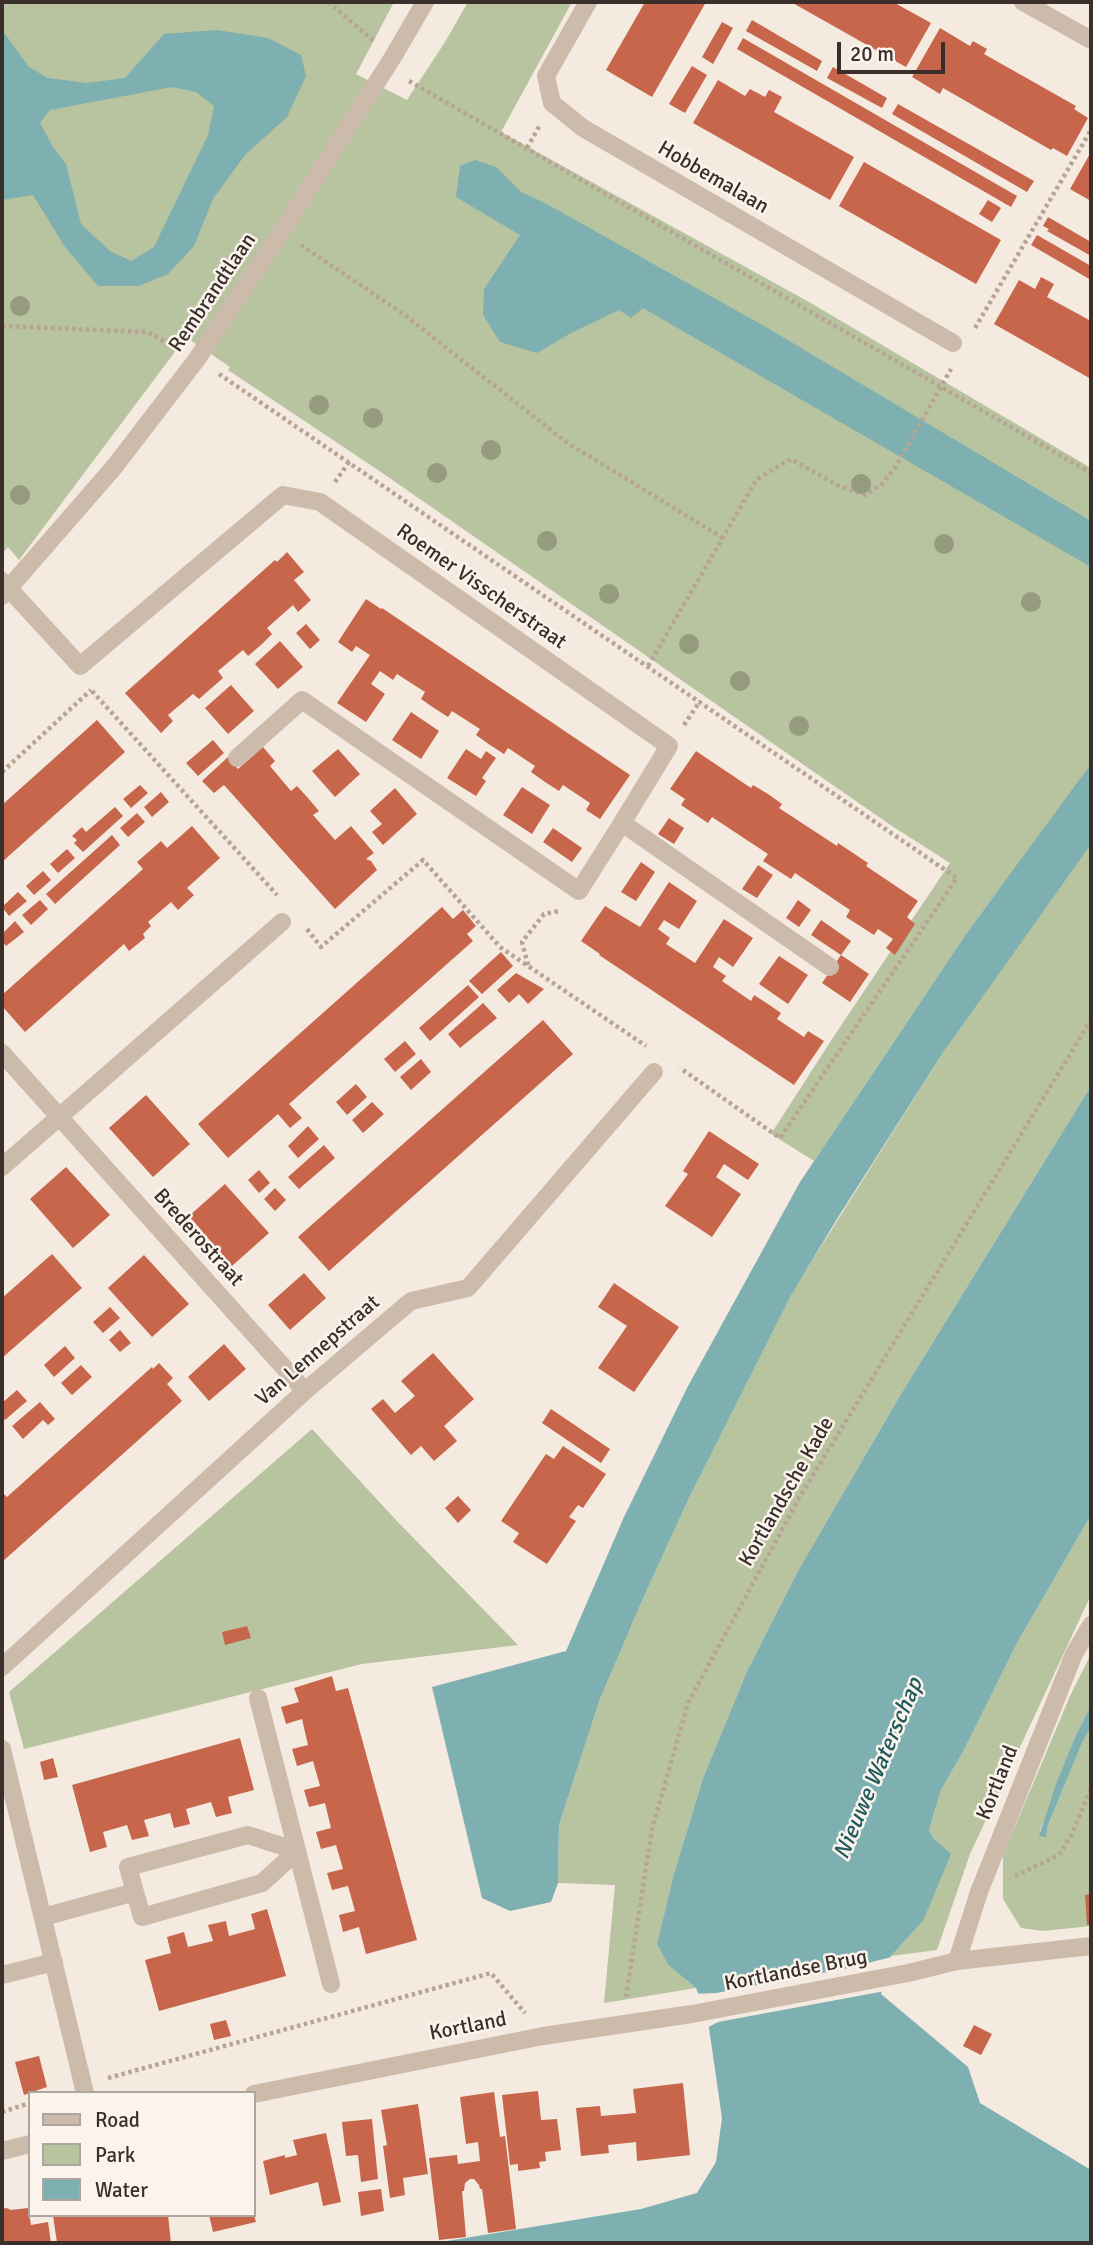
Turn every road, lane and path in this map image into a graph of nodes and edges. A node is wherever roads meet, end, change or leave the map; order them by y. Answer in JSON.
{"nodes":[{"id":1,"x":328,"y":2,"type":"edge"},
{"id":2,"x":425,"y":2,"type":"edge"},
{"id":3,"x":588,"y":2,"type":"edge"},
{"id":4,"x":1023,"y":2,"type":"edge"},
{"id":5,"x":1091,"y":40,"type":"edge"},
{"id":6,"x":389,"y":62,"type":"junction"},
{"id":7,"x":1091,"y":130,"type":"edge"},
{"id":8,"x":281,"y":232,"type":"junction"},
{"id":9,"x":2,"y":326,"type":"edge"},
{"id":10,"x":959,"y":347,"type":"junction"},
{"id":11,"x":197,"y":359,"type":"junction"},
{"id":12,"x":941,"y":385,"type":"junction"},
{"id":13,"x":1091,"y":473,"type":"edge"},
{"id":14,"x":723,"y":538,"type":"junction"},
{"id":15,"x":4,"y":589,"type":"edge"},
{"id":16,"x":80,"y":666,"type":"junction"},
{"id":17,"x":648,"y":666,"type":"junction"},
{"id":18,"x":92,"y":691,"type":"junction"},
{"id":19,"x":237,"y":758,"type":"dead end"},
{"id":20,"x":2,"y":772,"type":"edge"},
{"id":21,"x":622,"y":823,"type":"junction"},
{"id":22,"x":579,"y":891,"type":"junction"},
{"id":23,"x":288,"y":917,"type":"junction"},
{"id":24,"x":528,"y":966,"type":"junction"},
{"id":25,"x":830,"y":967,"type":"dead end"},
{"id":26,"x":1091,"y":1020,"type":"edge"},
{"id":27,"x":655,"y":1051,"type":"dead end"},
{"id":28,"x":2,"y":1053,"type":"edge"},
{"id":29,"x":678,"y":1067,"type":"dead end"},
{"id":30,"x":654,"y":1072,"type":"dead end"},
{"id":31,"x":58,"y":1116,"type":"junction"},
{"id":32,"x":2,"y":1167,"type":"edge"},
{"id":33,"x":304,"y":1391,"type":"junction"},
{"id":34,"x":1091,"y":1625,"type":"edge"},
{"id":35,"x":2,"y":1667,"type":"edge"},
{"id":36,"x":258,"y":1698,"type":"dead end"},
{"id":37,"x":2,"y":1749,"type":"edge"},
{"id":38,"x":1091,"y":1788,"type":"edge"},
{"id":39,"x":297,"y":1851,"type":"junction"},
{"id":40,"x":135,"y":1892,"type":"junction"},
{"id":41,"x":979,"y":1892,"type":"junction"},
{"id":42,"x":43,"y":1917,"type":"junction"},
{"id":43,"x":1091,"y":1946,"type":"edge"},
{"id":44,"x":54,"y":1962,"type":"junction"},
{"id":45,"x":957,"y":1962,"type":"junction"},
{"id":46,"x":2,"y":1975,"type":"edge"},
{"id":47,"x":331,"y":1984,"type":"dead end"},
{"id":48,"x":692,"y":2014,"type":"joint"},
{"id":49,"x":626,"y":2024,"type":"junction"},
{"id":50,"x":543,"y":2036,"type":"junction"},
{"id":51,"x":84,"y":2089,"type":"edge"},
{"id":52,"x":256,"y":2094,"type":"edge"},
{"id":53,"x":28,"y":2104,"type":"edge"},
{"id":54,"x":2,"y":2112,"type":"edge"},
{"id":55,"x":28,"y":2144,"type":"edge"},
{"id":56,"x":2,"y":2151,"type":"edge"}],
"edges":[{"from":1,"to":6,"type":"path"},
{"from":2,"to":6,"type":"street","name":"Rembrandtlaan"},
{"from":3,"to":10,"type":"street","name":"Hobbemalaan"},
{"from":4,"to":5,"type":"street"},
{"from":6,"to":8,"type":"street","name":"Rembrandtlaan"},
{"from":6,"to":12,"type":"path"},
{"from":7,"to":10,"type":"path"},
{"from":8,"to":11,"type":"street","name":"Rembrandtlaan"},
{"from":8,"to":14,"type":"path"},
{"from":9,"to":11,"type":"path"},
{"from":10,"to":12,"type":"path"},
{"from":11,"to":15,"type":"street","name":"Rembrandtlaan"},
{"from":11,"to":17,"type":"path"},
{"from":12,"to":13,"type":"path"},
{"from":12,"to":14,"type":"path"},
{"from":14,"to":17,"type":"path"},
{"from":15,"to":16,"type":"street"},
{"from":16,"to":18,"type":"path"},
{"from":16,"to":21,"type":"street","name":"Roemer Visscherstraat"},
{"from":17,"to":29,"type":"path"},
{"from":18,"to":20,"type":"path"},
{"from":18,"to":23,"type":"path"},
{"from":19,"to":22,"type":"street"},
{"from":21,"to":22,"type":"street"},
{"from":21,"to":25,"type":"street"},
{"from":22,"to":24,"type":"path"},
{"from":23,"to":24,"type":"path"},
{"from":23,"to":31,"type":"street"},
{"from":24,"to":27,"type":"path"},
{"from":26,"to":49,"type":"path","name":"Kortlandsche Kade"},
{"from":28,"to":31,"type":"street","name":"Brederostraat"},
{"from":30,"to":33,"type":"street","name":"Van Lennepstraat"},
{"from":31,"to":32,"type":"street"},
{"from":31,"to":33,"type":"street","name":"Brederostraat"},
{"from":33,"to":35,"type":"street","name":"Van Lennepstraat"},
{"from":34,"to":41,"type":"street","name":"Kortland"},
{"from":36,"to":39,"type":"street"},
{"from":37,"to":42,"type":"street"},
{"from":38,"to":41,"type":"path"},
{"from":39,"to":40,"type":"street"},
{"from":39,"to":40,"type":"street"},
{"from":39,"to":47,"type":"street"},
{"from":40,"to":42,"type":"street"},
{"from":41,"to":45,"type":"street","name":"Kortland"},
{"from":42,"to":44,"type":"street"},
{"from":43,"to":45,"type":"street"},
{"from":44,"to":46,"type":"street"},
{"from":44,"to":51,"type":"street"},
{"from":45,"to":48,"type":"street","name":"Kortlandse Brug"},
{"from":48,"to":49,"type":"street","name":"Kortland"},
{"from":49,"to":50,"type":"street","name":"Kortland"},
{"from":50,"to":51,"type":"path"},
{"from":50,"to":52,"type":"street","name":"Kortland"},
{"from":53,"to":54,"type":"path"},
{"from":55,"to":56,"type":"street"}]}
